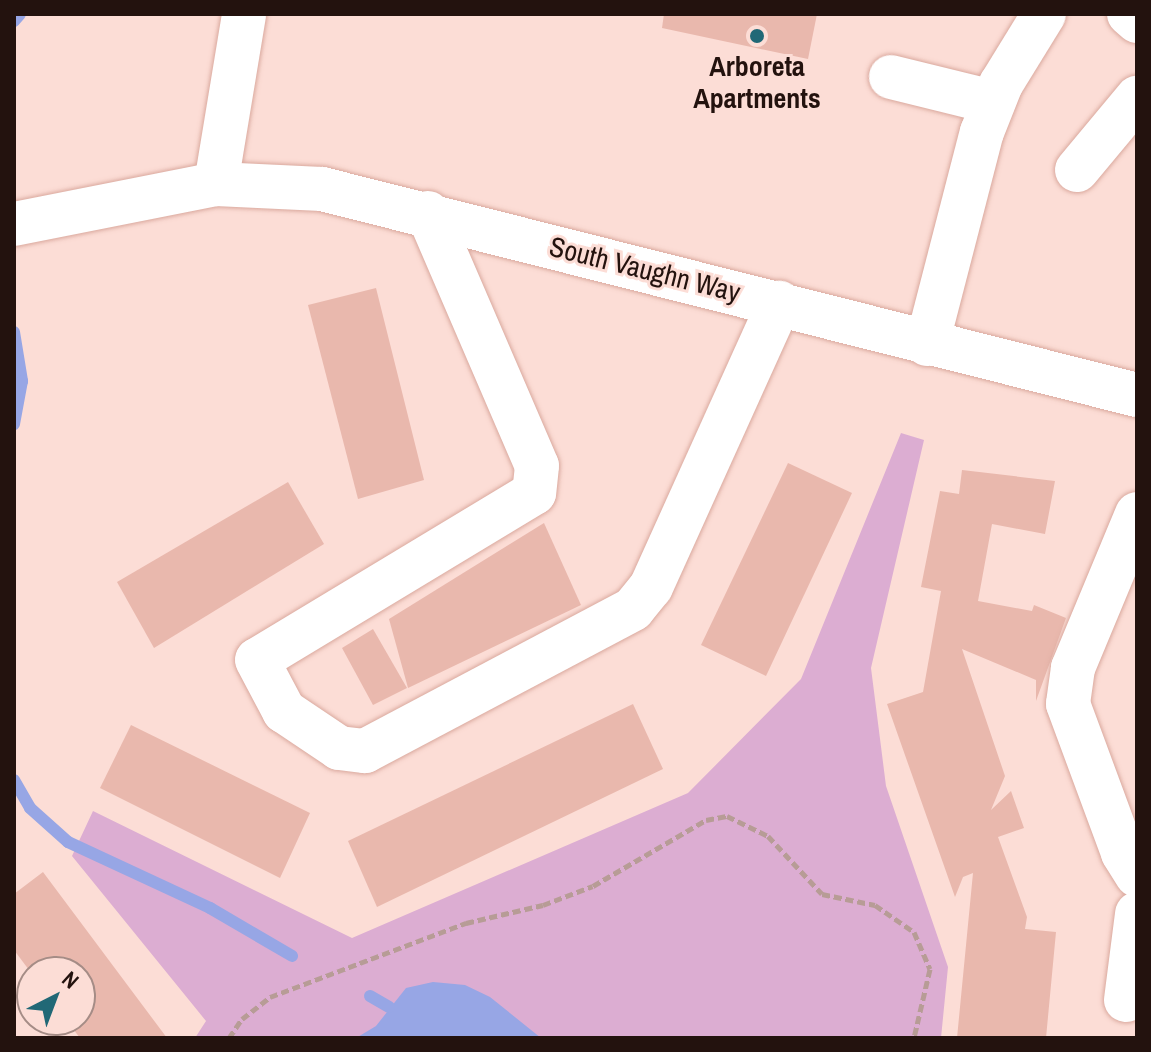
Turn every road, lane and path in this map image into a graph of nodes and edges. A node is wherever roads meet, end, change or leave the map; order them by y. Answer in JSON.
{"nodes":[{"id":1,"x":244,"y":14,"type":"edge"},
{"id":2,"x":1044,"y":14,"type":"edge"},
{"id":3,"x":1129,"y":14,"type":"edge"},
{"id":4,"x":1137,"y":21,"type":"edge"},
{"id":5,"x":891,"y":77,"type":"dead end"},
{"id":6,"x":1137,"y":98,"type":"edge"},
{"id":7,"x":993,"y":102,"type":"junction"},
{"id":8,"x":1077,"y":170,"type":"dead end"},
{"id":9,"x":216,"y":184,"type":"junction"},
{"id":10,"x":428,"y":213,"type":"junction"},
{"id":11,"x":14,"y":224,"type":"edge"},
{"id":12,"x":779,"y":303,"type":"junction"},
{"id":13,"x":927,"y":344,"type":"junction"},
{"id":14,"x":1137,"y":395,"type":"edge"},
{"id":15,"x":1137,"y":514,"type":"edge"},
{"id":16,"x":1137,"y":875,"type":"edge"},
{"id":17,"x":1137,"y":914,"type":"edge"},
{"id":18,"x":1126,"y":1000,"type":"dead end"},
{"id":19,"x":229,"y":1038,"type":"edge"},
{"id":20,"x":914,"y":1038,"type":"edge"}],
"edges":[{"from":1,"to":9,"type":"street"},
{"from":2,"to":7,"type":"street"},
{"from":3,"to":4,"type":"street"},
{"from":5,"to":7,"type":"street"},
{"from":6,"to":8,"type":"street"},
{"from":7,"to":13,"type":"street"},
{"from":9,"to":10,"type":"street","name":"South Vaughn Way"},
{"from":9,"to":11,"type":"street","name":"South Vaughn Way"},
{"from":10,"to":12,"type":"street","name":"South Vaughn Way"},
{"from":10,"to":12,"type":"street"},
{"from":12,"to":13,"type":"street","name":"South Vaughn Way"},
{"from":13,"to":14,"type":"street","name":"South Vaughn Way"},
{"from":15,"to":16,"type":"street"},
{"from":17,"to":18,"type":"street"},
{"from":19,"to":20,"type":"path"}]}
